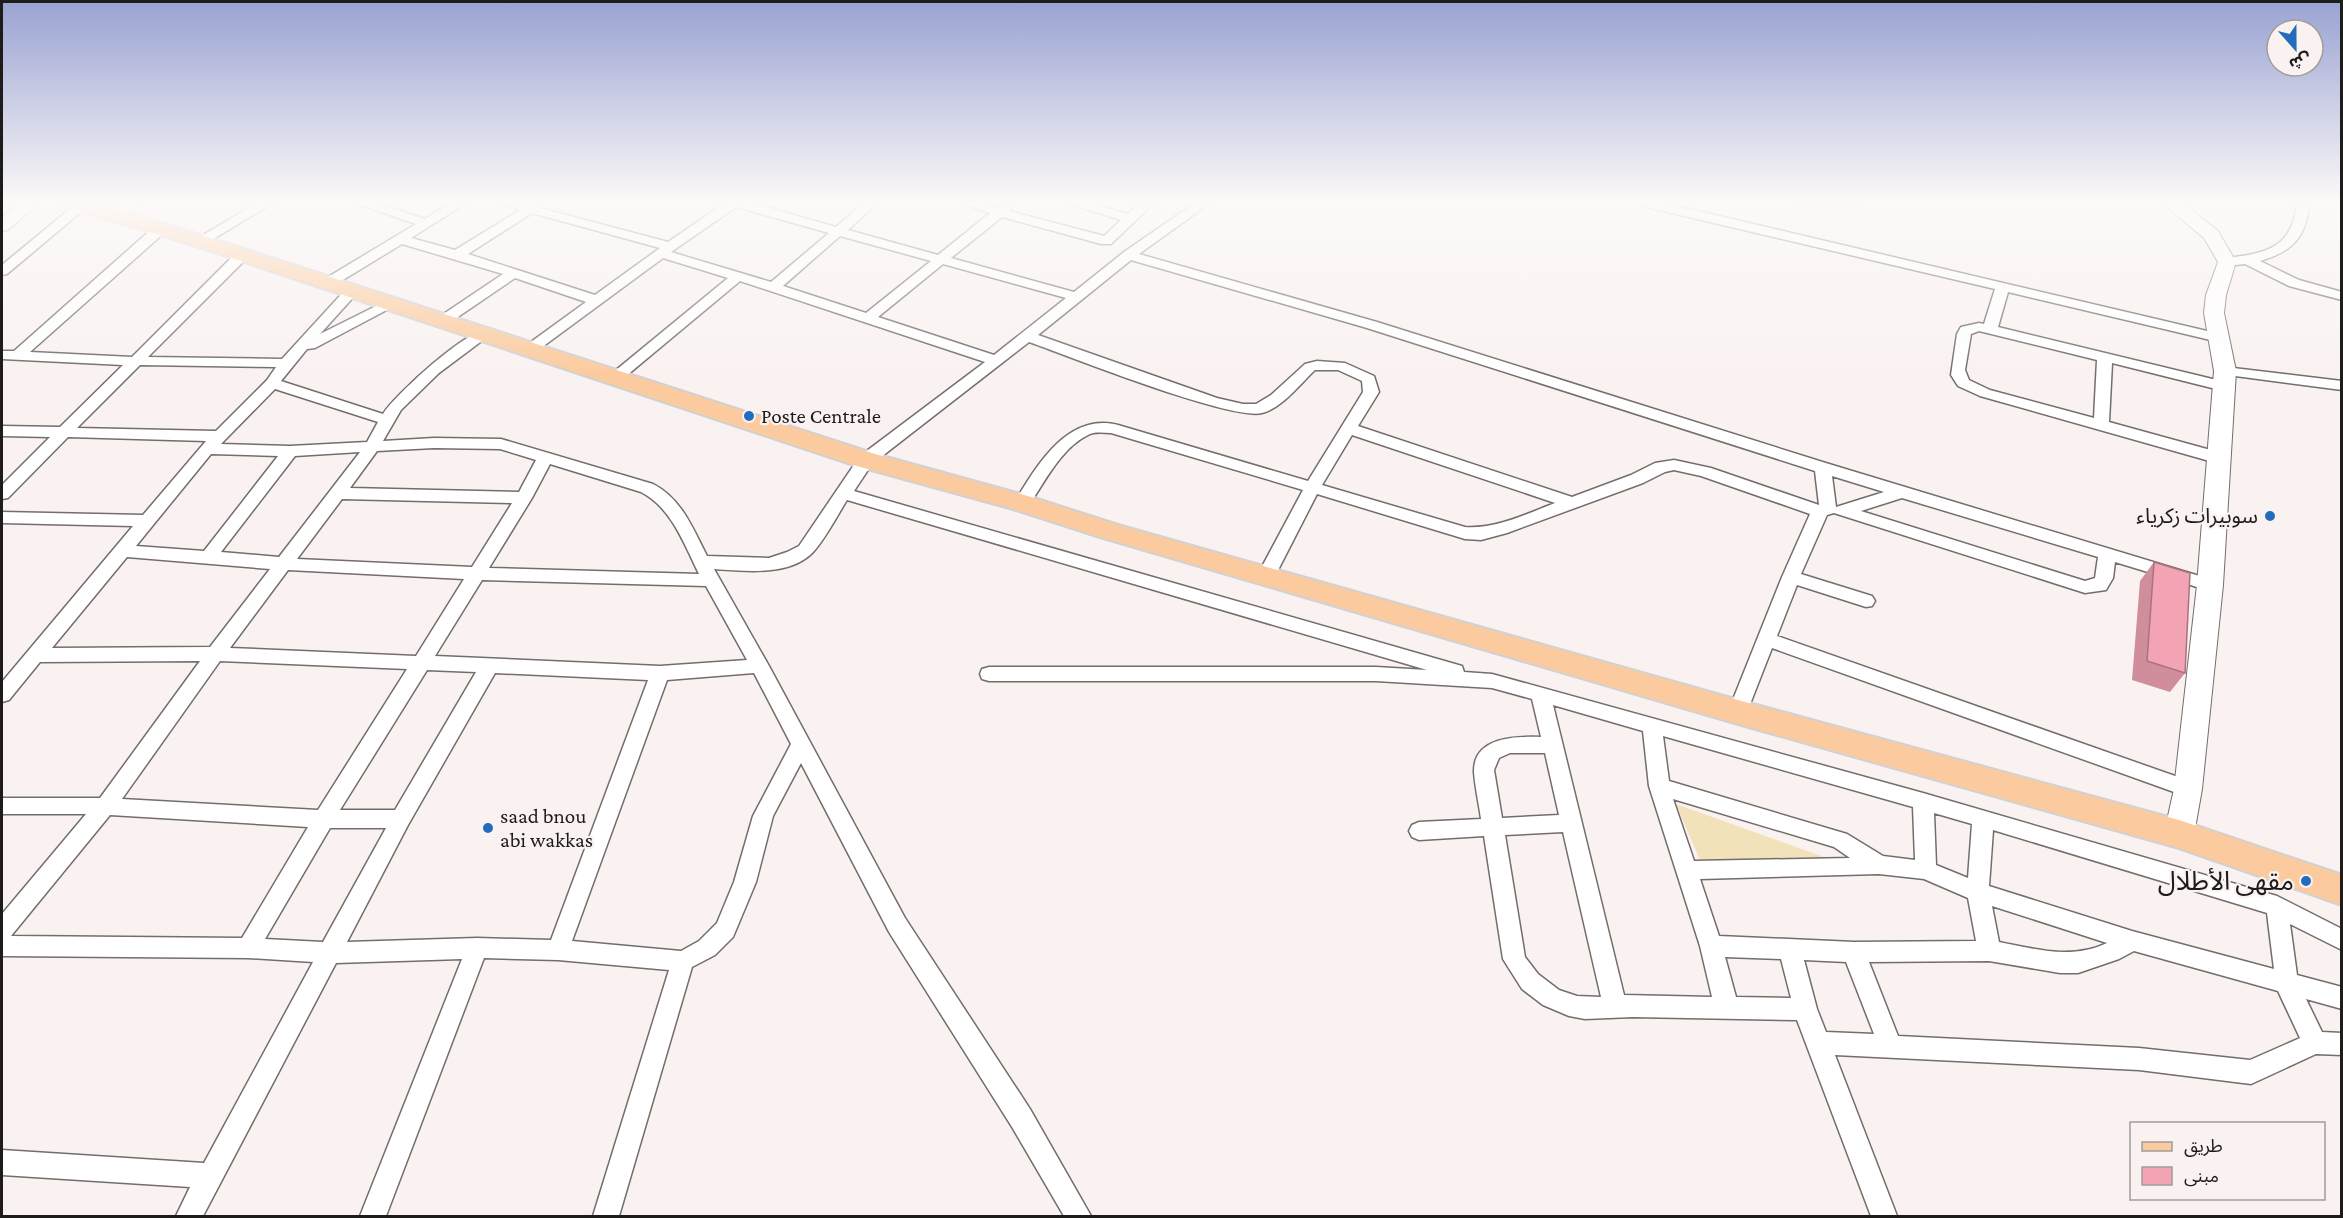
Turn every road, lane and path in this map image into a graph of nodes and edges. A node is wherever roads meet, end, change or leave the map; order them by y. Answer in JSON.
{"nodes":[{"id":1,"x":15,"y":260,"type":"edge"},
{"id":2,"x":125,"y":260,"type":"edge"},
{"id":3,"x":237,"y":260,"type":"edge"},
{"id":4,"x":257,"y":260,"type":"edge"},
{"id":5,"x":376,"y":260,"type":"edge"},
{"id":6,"x":471,"y":260,"type":"edge"},
{"id":7,"x":653,"y":260,"type":"edge"},
{"id":8,"x":693,"y":260,"type":"edge"},
{"id":9,"x":805,"y":260,"type":"edge"},
{"id":10,"x":938,"y":260,"type":"edge"},
{"id":11,"x":1124,"y":260,"type":"edge"},
{"id":12,"x":1157,"y":260,"type":"edge"},
{"id":13,"x":1888,"y":260,"type":"edge"},
{"id":14,"x":2243,"y":260,"type":"edge"},
{"id":15,"x":942,"y":261,"type":"junction"},
{"id":16,"x":2238,"y":261,"type":"junction"},
{"id":17,"x":2,"y":271,"type":"edge"},
{"id":18,"x":513,"y":274,"type":"junction"},
{"id":19,"x":738,"y":276,"type":"junction"},
{"id":20,"x":340,"y":287,"type":"junction"},
{"id":21,"x":773,"y":287,"type":"junction"},
{"id":22,"x":2003,"y":287,"type":"junction"},
{"id":23,"x":2342,"y":296,"type":"edge"},
{"id":24,"x":1076,"y":297,"type":"junction"},
{"id":25,"x":598,"y":301,"type":"junction"},
{"id":26,"x":391,"y":304,"type":"junction"},
{"id":27,"x":444,"y":320,"type":"junction"},
{"id":28,"x":867,"y":320,"type":"junction"},
{"id":29,"x":1990,"y":328,"type":"junction"},
{"id":30,"x":482,"y":334,"type":"junction"},
{"id":31,"x":1028,"y":336,"type":"junction"},
{"id":32,"x":2219,"y":338,"type":"junction"},
{"id":33,"x":300,"y":350,"type":"junction"},
{"id":34,"x":530,"y":350,"type":"junction"},
{"id":35,"x":2,"y":355,"type":"edge"},
{"id":36,"x":18,"y":355,"type":"junction"},
{"id":37,"x":2105,"y":356,"type":"junction"},
{"id":38,"x":133,"y":361,"type":"junction"},
{"id":39,"x":996,"y":361,"type":"junction"},
{"id":40,"x":286,"y":363,"type":"junction"},
{"id":41,"x":615,"y":378,"type":"junction"},
{"id":42,"x":2224,"y":379,"type":"junction"},
{"id":43,"x":272,"y":383,"type":"junction"},
{"id":44,"x":2342,"y":386,"type":"edge"},
{"id":45,"x":387,"y":420,"type":"junction"},
{"id":46,"x":2101,"y":423,"type":"junction"},
{"id":47,"x":1347,"y":428,"type":"junction"},
{"id":48,"x":2,"y":431,"type":"edge"},
{"id":49,"x":61,"y":434,"type":"junction"},
{"id":50,"x":218,"y":436,"type":"junction"},
{"id":51,"x":372,"y":447,"type":"junction"},
{"id":52,"x":207,"y":449,"type":"junction"},
{"id":53,"x":290,"y":451,"type":"junction"},
{"id":54,"x":545,"y":458,"type":"junction"},
{"id":55,"x":2219,"y":458,"type":"junction"},
{"id":56,"x":866,"y":460,"type":"junction"},
{"id":57,"x":1823,"y":468,"type":"junction"},
{"id":58,"x":1312,"y":488,"type":"junction"},
{"id":59,"x":1902,"y":492,"type":"junction"},
{"id":60,"x":843,"y":493,"type":"junction"},
{"id":61,"x":2,"y":494,"type":"edge"},
{"id":62,"x":336,"y":494,"type":"junction"},
{"id":63,"x":524,"y":498,"type":"junction"},
{"id":64,"x":1022,"y":503,"type":"junction"},
{"id":65,"x":1572,"y":503,"type":"junction"},
{"id":66,"x":1830,"y":511,"type":"junction"},
{"id":67,"x":2,"y":517,"type":"edge"},
{"id":68,"x":147,"y":521,"type":"junction"},
{"id":69,"x":124,"y":551,"type":"junction"},
{"id":70,"x":2107,"y":552,"type":"junction"},
{"id":71,"x":209,"y":556,"type":"junction"},
{"id":72,"x":703,"y":562,"type":"junction"},
{"id":73,"x":286,"y":564,"type":"junction"},
{"id":74,"x":477,"y":574,"type":"junction"},
{"id":75,"x":1266,"y":576,"type":"junction"},
{"id":76,"x":1791,"y":578,"type":"junction"},
{"id":77,"x":711,"y":580,"type":"junction"},
{"id":78,"x":2210,"y":585,"type":"junction"},
{"id":79,"x":1866,"y":601,"type":"dead end"},
{"id":80,"x":1767,"y":639,"type":"junction"},
{"id":81,"x":215,"y":654,"type":"junction"},
{"id":82,"x":34,"y":655,"type":"junction"},
{"id":83,"x":424,"y":662,"type":"junction"},
{"id":84,"x":760,"y":666,"type":"junction"},
{"id":85,"x":489,"y":667,"type":"junction"},
{"id":86,"x":660,"y":673,"type":"junction"},
{"id":87,"x":988,"y":674,"type":"dead end"},
{"id":88,"x":1492,"y":681,"type":"junction"},
{"id":89,"x":2,"y":695,"type":"edge"},
{"id":90,"x":1541,"y":696,"type":"junction"},
{"id":91,"x":1738,"y":712,"type":"junction"},
{"id":92,"x":1653,"y":726,"type":"junction"},
{"id":93,"x":800,"y":746,"type":"junction"},
{"id":94,"x":1553,"y":746,"type":"junction"},
{"id":95,"x":1659,"y":786,"type":"junction"},
{"id":96,"x":2188,"y":789,"type":"junction"},
{"id":97,"x":1923,"y":801,"type":"junction"},
{"id":98,"x":2,"y":806,"type":"edge"},
{"id":99,"x":105,"y":806,"type":"junction"},
{"id":100,"x":324,"y":819,"type":"junction"},
{"id":101,"x":401,"y":819,"type":"junction"},
{"id":102,"x":1983,"y":819,"type":"junction"},
{"id":103,"x":1571,"y":823,"type":"junction"},
{"id":104,"x":1494,"y":827,"type":"junction"},
{"id":105,"x":1419,"y":831,"type":"dead end"},
{"id":106,"x":2179,"y":834,"type":"junction"},
{"id":107,"x":1879,"y":865,"type":"junction"},
{"id":108,"x":1688,"y":870,"type":"junction"},
{"id":109,"x":1926,"y":870,"type":"junction"},
{"id":110,"x":2342,"y":890,"type":"edge"},
{"id":111,"x":1978,"y":892,"type":"junction"},
{"id":112,"x":2277,"y":906,"type":"junction"},
{"id":113,"x":2,"y":930,"type":"edge"},
{"id":114,"x":2342,"y":940,"type":"edge"},
{"id":115,"x":2132,"y":941,"type":"junction"},
{"id":116,"x":2,"y":946,"type":"edge"},
{"id":117,"x":1712,"y":946,"type":"junction"},
{"id":118,"x":249,"y":948,"type":"junction"},
{"id":119,"x":477,"y":948,"type":"junction"},
{"id":120,"x":1790,"y":949,"type":"junction"},
{"id":121,"x":558,"y":950,"type":"junction"},
{"id":122,"x":1989,"y":951,"type":"junction"},
{"id":123,"x":1854,"y":952,"type":"junction"},
{"id":124,"x":332,"y":953,"type":"junction"},
{"id":125,"x":683,"y":962,"type":"junction"},
{"id":126,"x":2287,"y":985,"type":"junction"},
{"id":127,"x":2342,"y":998,"type":"edge"},
{"id":128,"x":1615,"y":1006,"type":"junction"},
{"id":129,"x":1728,"y":1008,"type":"junction"},
{"id":130,"x":1805,"y":1009,"type":"junction"},
{"id":131,"x":2315,"y":1042,"type":"junction"},
{"id":132,"x":1819,"y":1043,"type":"junction"},
{"id":133,"x":2342,"y":1044,"type":"edge"},
{"id":134,"x":1890,"y":1046,"type":"junction"},
{"id":135,"x":2,"y":1163,"type":"edge"},
{"id":136,"x":210,"y":1176,"type":"junction"},
{"id":137,"x":189,"y":1216,"type":"edge"},
{"id":138,"x":373,"y":1216,"type":"edge"},
{"id":139,"x":606,"y":1216,"type":"edge"},
{"id":140,"x":1078,"y":1216,"type":"edge"},
{"id":141,"x":1884,"y":1216,"type":"edge"}],
"edges":[{"from":1,"to":17,"type":"street"},
{"from":2,"to":36,"type":"street"},
{"from":3,"to":38,"type":"street"},
{"from":4,"to":20,"type":"main road"},
{"from":5,"to":20,"type":"street"},
{"from":6,"to":18,"type":"street"},
{"from":7,"to":25,"type":"street"},
{"from":8,"to":19,"type":"street"},
{"from":9,"to":21,"type":"street"},
{"from":10,"to":15,"type":"street"},
{"from":11,"to":24,"type":"street"},
{"from":12,"to":57,"type":"street"},
{"from":13,"to":22,"type":"street"},
{"from":14,"to":16,"type":"street"},
{"from":15,"to":24,"type":"street"},
{"from":15,"to":28,"type":"street"},
{"from":16,"to":23,"type":"street"},
{"from":16,"to":32,"type":"main road"},
{"from":18,"to":25,"type":"street"},
{"from":18,"to":27,"type":"street"},
{"from":19,"to":21,"type":"street"},
{"from":19,"to":41,"type":"street"},
{"from":20,"to":26,"type":"main road"},
{"from":20,"to":33,"type":"street"},
{"from":21,"to":28,"type":"street"},
{"from":22,"to":29,"type":"street"},
{"from":22,"to":32,"type":"street"},
{"from":24,"to":31,"type":"street"},
{"from":25,"to":34,"type":"street"},
{"from":26,"to":27,"type":"main road"},
{"from":26,"to":33,"type":"street"},
{"from":27,"to":30,"type":"main road"},
{"from":28,"to":39,"type":"street"},
{"from":29,"to":37,"type":"street"},
{"from":29,"to":46,"type":"street"},
{"from":30,"to":34,"type":"main road"},
{"from":30,"to":45,"type":"street"},
{"from":31,"to":39,"type":"street"},
{"from":31,"to":47,"type":"street"},
{"from":32,"to":42,"type":"main road"},
{"from":33,"to":40,"type":"street"},
{"from":34,"to":41,"type":"main road"},
{"from":35,"to":36,"type":"street"},
{"from":36,"to":38,"type":"street"},
{"from":37,"to":42,"type":"street"},
{"from":37,"to":46,"type":"street"},
{"from":38,"to":40,"type":"street"},
{"from":38,"to":49,"type":"street"},
{"from":39,"to":56,"type":"street"},
{"from":40,"to":43,"type":"street"},
{"from":41,"to":56,"type":"main road"},
{"from":42,"to":44,"type":"street"},
{"from":42,"to":55,"type":"main road"},
{"from":43,"to":45,"type":"street"},
{"from":43,"to":50,"type":"street"},
{"from":45,"to":51,"type":"street"},
{"from":46,"to":55,"type":"street"},
{"from":47,"to":58,"type":"street"},
{"from":47,"to":65,"type":"street"},
{"from":48,"to":49,"type":"street"},
{"from":49,"to":50,"type":"street"},
{"from":49,"to":61,"type":"street"},
{"from":50,"to":52,"type":"street"},
{"from":51,"to":53,"type":"street"},
{"from":51,"to":54,"type":"street"},
{"from":51,"to":62,"type":"street"},
{"from":52,"to":53,"type":"street"},
{"from":52,"to":68,"type":"street"},
{"from":53,"to":71,"type":"street"},
{"from":54,"to":63,"type":"street"},
{"from":54,"to":72,"type":"street"},
{"from":55,"to":78,"type":"main road"},
{"from":56,"to":60,"type":"street"},
{"from":56,"to":64,"type":"main road"},
{"from":57,"to":59,"type":"street"},
{"from":57,"to":66,"type":"street"},
{"from":58,"to":64,"type":"street"},
{"from":58,"to":65,"type":"street"},
{"from":58,"to":75,"type":"street"},
{"from":59,"to":66,"type":"street"},
{"from":59,"to":70,"type":"street"},
{"from":60,"to":72,"type":"street"},
{"from":60,"to":88,"type":"street"},
{"from":62,"to":63,"type":"street"},
{"from":62,"to":73,"type":"street"},
{"from":63,"to":74,"type":"street"},
{"from":64,"to":75,"type":"main road"},
{"from":65,"to":66,"type":"street"},
{"from":66,"to":70,"type":"street"},
{"from":66,"to":76,"type":"street"},
{"from":67,"to":68,"type":"street"},
{"from":68,"to":69,"type":"street"},
{"from":69,"to":71,"type":"street"},
{"from":69,"to":82,"type":"street"},
{"from":70,"to":78,"type":"street"},
{"from":71,"to":73,"type":"street"},
{"from":72,"to":77,"type":"street"},
{"from":73,"to":74,"type":"street"},
{"from":73,"to":81,"type":"street"},
{"from":74,"to":77,"type":"street"},
{"from":74,"to":83,"type":"street"},
{"from":75,"to":91,"type":"main road"},
{"from":76,"to":79,"type":"street"},
{"from":76,"to":80,"type":"street"},
{"from":77,"to":84,"type":"street"},
{"from":78,"to":96,"type":"main road"},
{"from":80,"to":91,"type":"street"},
{"from":80,"to":96,"type":"street"},
{"from":81,"to":82,"type":"street"},
{"from":81,"to":83,"type":"street"},
{"from":81,"to":99,"type":"street"},
{"from":82,"to":89,"type":"street"},
{"from":83,"to":85,"type":"street"},
{"from":83,"to":100,"type":"street"},
{"from":84,"to":86,"type":"street"},
{"from":84,"to":93,"type":"street"},
{"from":85,"to":86,"type":"street"},
{"from":85,"to":101,"type":"street"},
{"from":86,"to":121,"type":"street"},
{"from":87,"to":88,"type":"street"},
{"from":88,"to":90,"type":"street"},
{"from":90,"to":92,"type":"street"},
{"from":90,"to":94,"type":"street"},
{"from":91,"to":106,"type":"main road"},
{"from":92,"to":95,"type":"street"},
{"from":92,"to":97,"type":"street"},
{"from":93,"to":125,"type":"street"},
{"from":93,"to":140,"type":"street"},
{"from":94,"to":103,"type":"street"},
{"from":94,"to":104,"type":"street"},
{"from":95,"to":107,"type":"street"},
{"from":95,"to":108,"type":"street"},
{"from":96,"to":106,"type":"main road"},
{"from":97,"to":102,"type":"street"},
{"from":97,"to":109,"type":"street"},
{"from":98,"to":99,"type":"street"},
{"from":99,"to":100,"type":"street"},
{"from":99,"to":113,"type":"street"},
{"from":100,"to":101,"type":"street"},
{"from":100,"to":118,"type":"street"},
{"from":101,"to":124,"type":"street"},
{"from":102,"to":111,"type":"street"},
{"from":102,"to":112,"type":"street"},
{"from":103,"to":104,"type":"street"},
{"from":103,"to":128,"type":"street"},
{"from":104,"to":105,"type":"street"},
{"from":104,"to":128,"type":"street"},
{"from":106,"to":110,"type":"main road"},
{"from":107,"to":108,"type":"street"},
{"from":107,"to":109,"type":"street"},
{"from":108,"to":117,"type":"street"},
{"from":109,"to":111,"type":"street"},
{"from":111,"to":115,"type":"street"},
{"from":111,"to":122,"type":"street"},
{"from":112,"to":114,"type":"street"},
{"from":112,"to":126,"type":"street"},
{"from":115,"to":122,"type":"street"},
{"from":115,"to":126,"type":"street"},
{"from":116,"to":118,"type":"street"},
{"from":117,"to":120,"type":"street"},
{"from":117,"to":129,"type":"street"},
{"from":118,"to":124,"type":"street"},
{"from":119,"to":121,"type":"street"},
{"from":119,"to":124,"type":"street"},
{"from":119,"to":138,"type":"street"},
{"from":120,"to":123,"type":"street"},
{"from":120,"to":130,"type":"street"},
{"from":121,"to":125,"type":"street"},
{"from":122,"to":123,"type":"street"},
{"from":123,"to":134,"type":"street"},
{"from":124,"to":136,"type":"street"},
{"from":125,"to":139,"type":"street"},
{"from":126,"to":127,"type":"street"},
{"from":126,"to":131,"type":"street"},
{"from":128,"to":129,"type":"street"},
{"from":129,"to":130,"type":"street"},
{"from":130,"to":132,"type":"street"},
{"from":131,"to":133,"type":"street"},
{"from":131,"to":134,"type":"street"},
{"from":132,"to":134,"type":"street"},
{"from":132,"to":141,"type":"street"},
{"from":135,"to":136,"type":"street"},
{"from":136,"to":137,"type":"street"}]}
